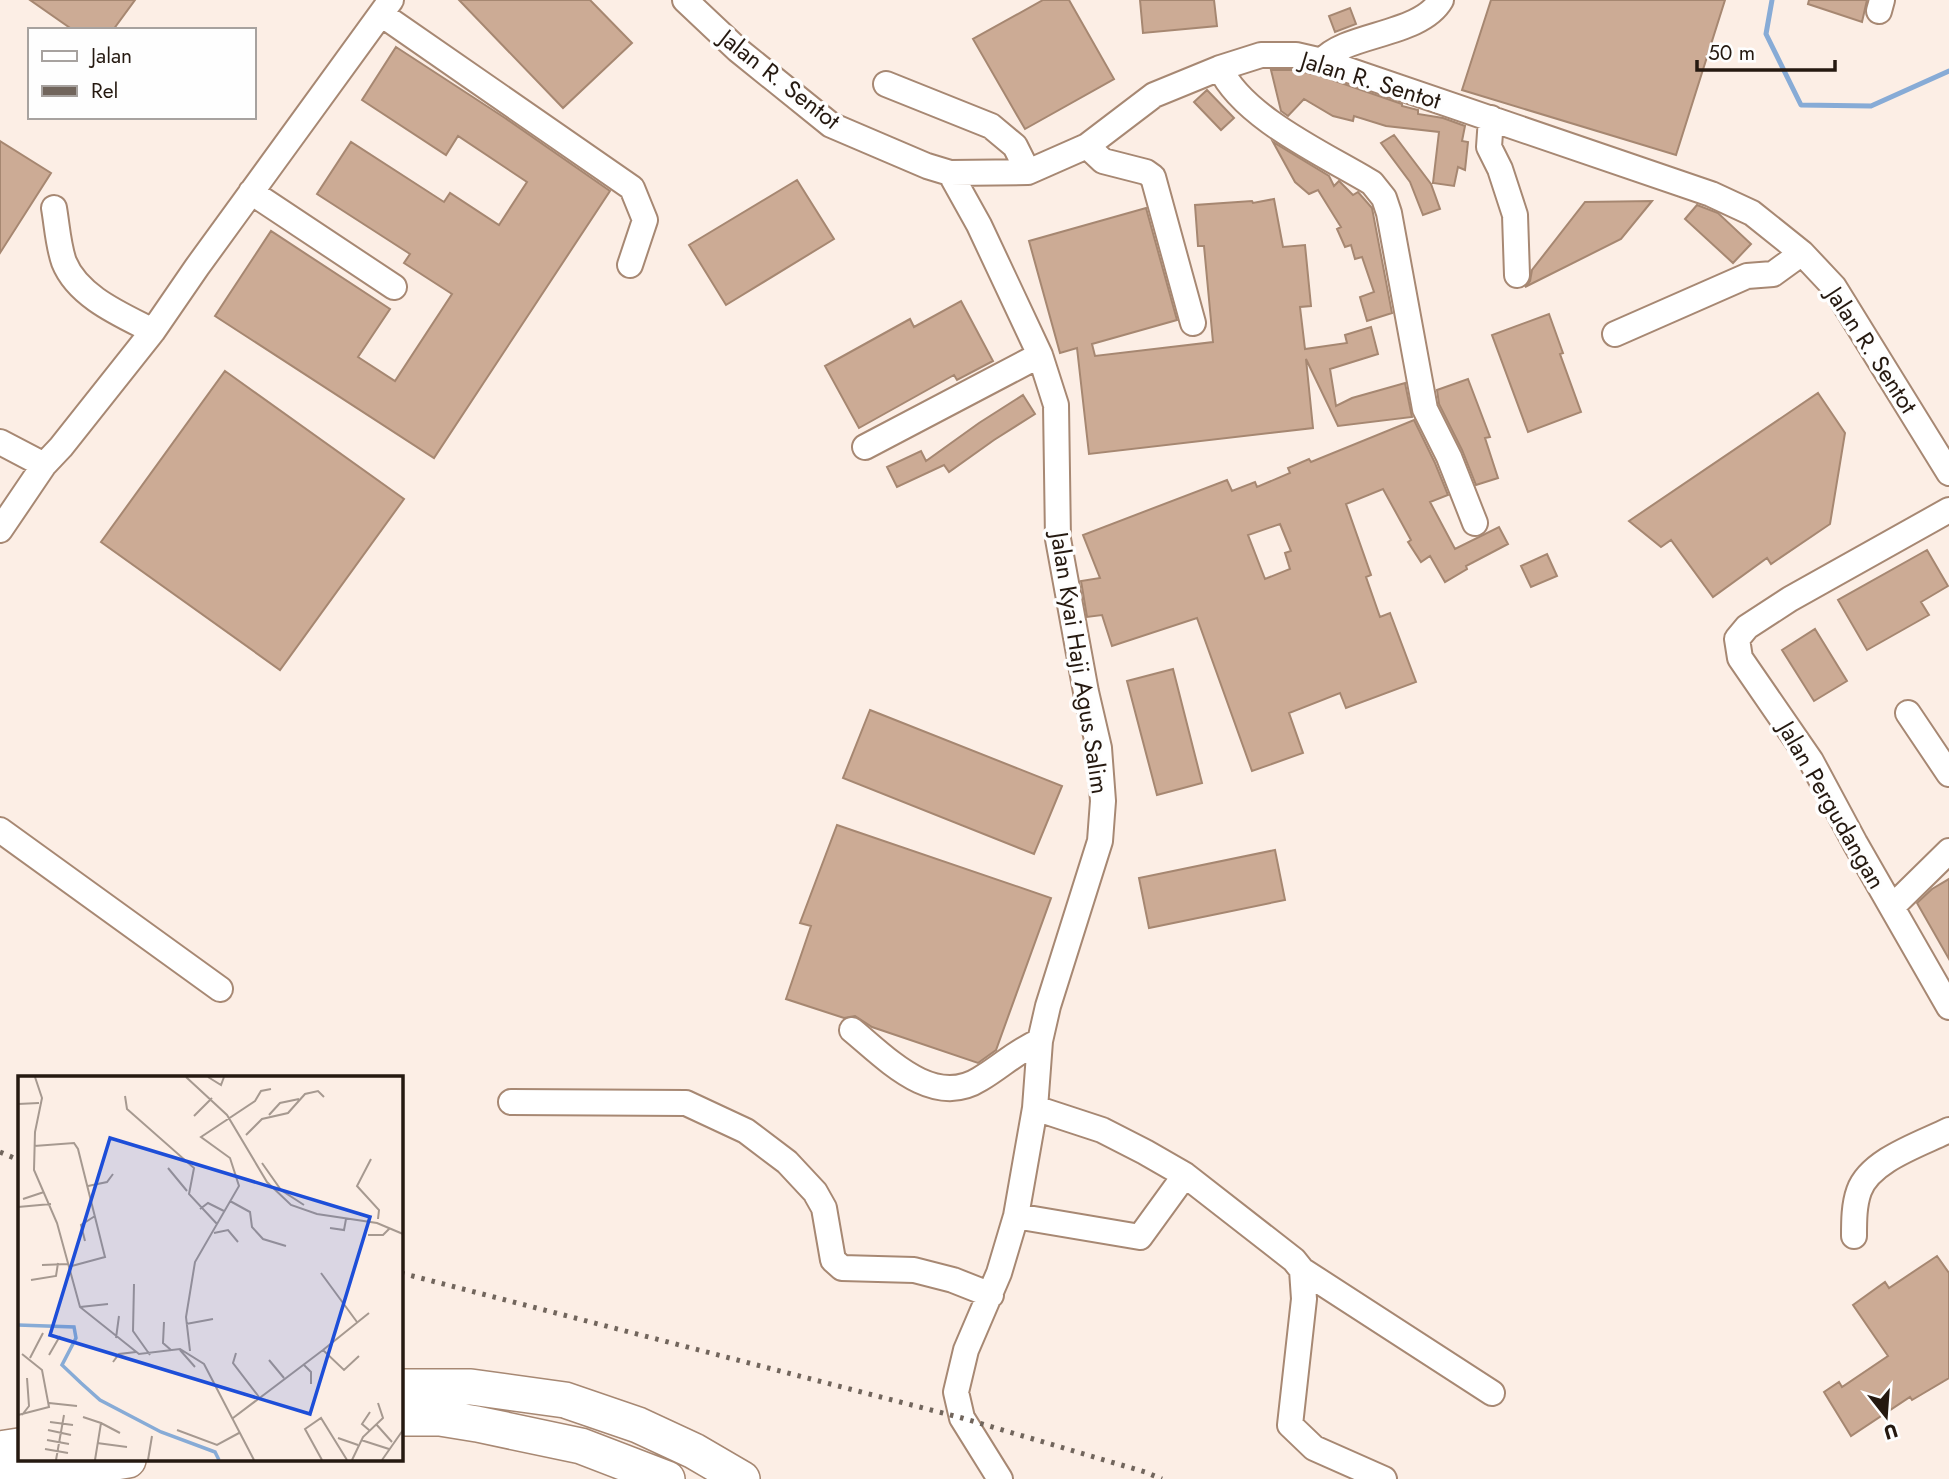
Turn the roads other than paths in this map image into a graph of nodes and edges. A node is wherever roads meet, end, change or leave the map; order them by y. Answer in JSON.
{"nodes":[{"id":1,"x":685,"y":0,"type":"edge"},
{"id":2,"x":1441,"y":0,"type":"edge"},
{"id":3,"x":386,"y":7,"type":"edge"},
{"id":4,"x":1322,"y":61,"type":"junction"},
{"id":5,"x":1220,"y":68,"type":"junction"},
{"id":6,"x":886,"y":84,"type":"dead end"},
{"id":7,"x":1491,"y":118,"type":"junction"},
{"id":8,"x":1087,"y":146,"type":"junction"},
{"id":9,"x":1028,"y":172,"type":"junction"},
{"id":10,"x":950,"y":173,"type":"junction"},
{"id":11,"x":251,"y":192,"type":"junction"},
{"id":12,"x":54,"y":208,"type":"dead end"},
{"id":13,"x":1802,"y":253,"type":"junction"},
{"id":14,"x":630,"y":265,"type":"dead end"},
{"id":15,"x":1517,"y":275,"type":"dead end"},
{"id":16,"x":394,"y":287,"type":"dead end"},
{"id":17,"x":1193,"y":323,"type":"dead end"},
{"id":18,"x":153,"y":331,"type":"junction"},
{"id":19,"x":1615,"y":334,"type":"dead end"},
{"id":20,"x":1040,"y":355,"type":"junction"},
{"id":21,"x":0,"y":442,"type":"edge"},
{"id":22,"x":864,"y":447,"type":"dead end"},
{"id":23,"x":44,"y":465,"type":"junction"},
{"id":24,"x":1949,"y":473,"type":"edge"},
{"id":25,"x":1949,"y":510,"type":"edge"},
{"id":26,"x":1475,"y":523,"type":"dead end"},
{"id":27,"x":0,"y":530,"type":"edge"},
{"id":28,"x":1908,"y":713,"type":"dead end"},
{"id":29,"x":1949,"y":774,"type":"edge"},
{"id":30,"x":0,"y":830,"type":"edge"},
{"id":31,"x":1949,"y":851,"type":"edge"},
{"id":32,"x":1892,"y":907,"type":"junction"},
{"id":33,"x":220,"y":989,"type":"dead end"},
{"id":34,"x":1949,"y":1007,"type":"edge"},
{"id":35,"x":852,"y":1030,"type":"dead end"},
{"id":36,"x":1040,"y":1041,"type":"junction"},
{"id":37,"x":511,"y":1101,"type":"dead end"},
{"id":38,"x":1035,"y":1108,"type":"junction"},
{"id":39,"x":1949,"y":1130,"type":"edge"},
{"id":40,"x":1185,"y":1175,"type":"junction"},
{"id":41,"x":1016,"y":1216,"type":"junction"},
{"id":42,"x":1854,"y":1236,"type":"dead end"},
{"id":43,"x":1302,"y":1270,"type":"junction"},
{"id":44,"x":990,"y":1295,"type":"junction"},
{"id":45,"x":402,"y":1387,"type":"edge"},
{"id":46,"x":1492,"y":1393,"type":"dead end"},
{"id":47,"x":402,"y":1418,"type":"edge"},
{"id":48,"x":18,"y":1446,"type":"edge"},
{"id":49,"x":0,"y":1449,"type":"edge"},
{"id":50,"x":116,"y":1462,"type":"edge"},
{"id":51,"x":0,"y":1475,"type":"edge"},
{"id":52,"x":667,"y":1479,"type":"edge"},
{"id":53,"x":742,"y":1479,"type":"edge"},
{"id":54,"x":1000,"y":1479,"type":"edge"},
{"id":55,"x":1384,"y":1479,"type":"edge"}],
"edges":[{"from":1,"to":10,"type":"street","name":"Jalan R. Sentot"},
{"from":2,"to":4,"type":"street"},
{"from":3,"to":11,"type":"street"},
{"from":3,"to":14,"type":"street"},
{"from":4,"to":5,"type":"street","name":"Jalan R. Sentot"},
{"from":4,"to":7,"type":"street","name":"Jalan R. Sentot"},
{"from":5,"to":8,"type":"street","name":"Jalan R. Sentot"},
{"from":5,"to":26,"type":"street"},
{"from":6,"to":9,"type":"street"},
{"from":7,"to":13,"type":"street","name":"Jalan R. Sentot"},
{"from":7,"to":15,"type":"street"},
{"from":8,"to":9,"type":"street","name":"Jalan R. Sentot"},
{"from":8,"to":17,"type":"street"},
{"from":9,"to":10,"type":"street","name":"Jalan R. Sentot"},
{"from":10,"to":20,"type":"street","name":"Jalan Kyai Haji Agus Salim"},
{"from":11,"to":16,"type":"street"},
{"from":11,"to":18,"type":"street"},
{"from":12,"to":18,"type":"street"},
{"from":13,"to":19,"type":"street"},
{"from":13,"to":24,"type":"street","name":"Jalan R. Sentot"},
{"from":18,"to":23,"type":"street"},
{"from":20,"to":22,"type":"street"},
{"from":20,"to":36,"type":"street","name":"Jalan Kyai Haji Agus Salim"},
{"from":21,"to":23,"type":"street"},
{"from":23,"to":27,"type":"street"},
{"from":25,"to":32,"type":"street","name":"Jalan Pergudangan"},
{"from":28,"to":29,"type":"street"},
{"from":30,"to":33,"type":"street"},
{"from":31,"to":32,"type":"street"},
{"from":32,"to":34,"type":"street","name":"Jalan Pergudangan"},
{"from":35,"to":36,"type":"street"},
{"from":36,"to":38,"type":"street","name":"Jalan Kyai Haji Agus Salim"},
{"from":37,"to":44,"type":"street"},
{"from":38,"to":40,"type":"street"},
{"from":38,"to":41,"type":"street","name":"Jalan Kyai Haji Agus Salim"},
{"from":39,"to":42,"type":"street"},
{"from":40,"to":41,"type":"street"},
{"from":40,"to":43,"type":"street"},
{"from":41,"to":44,"type":"street","name":"Jalan Kyai Haji Agus Salim"},
{"from":43,"to":46,"type":"street"},
{"from":43,"to":55,"type":"street"},
{"from":44,"to":54,"type":"street","name":"Jalan Kyai Haji Agus Salim"},
{"from":45,"to":53,"type":"highway"},
{"from":47,"to":52,"type":"highway"},
{"from":48,"to":49,"type":"highway"},
{"from":50,"to":51,"type":"highway"}]}
